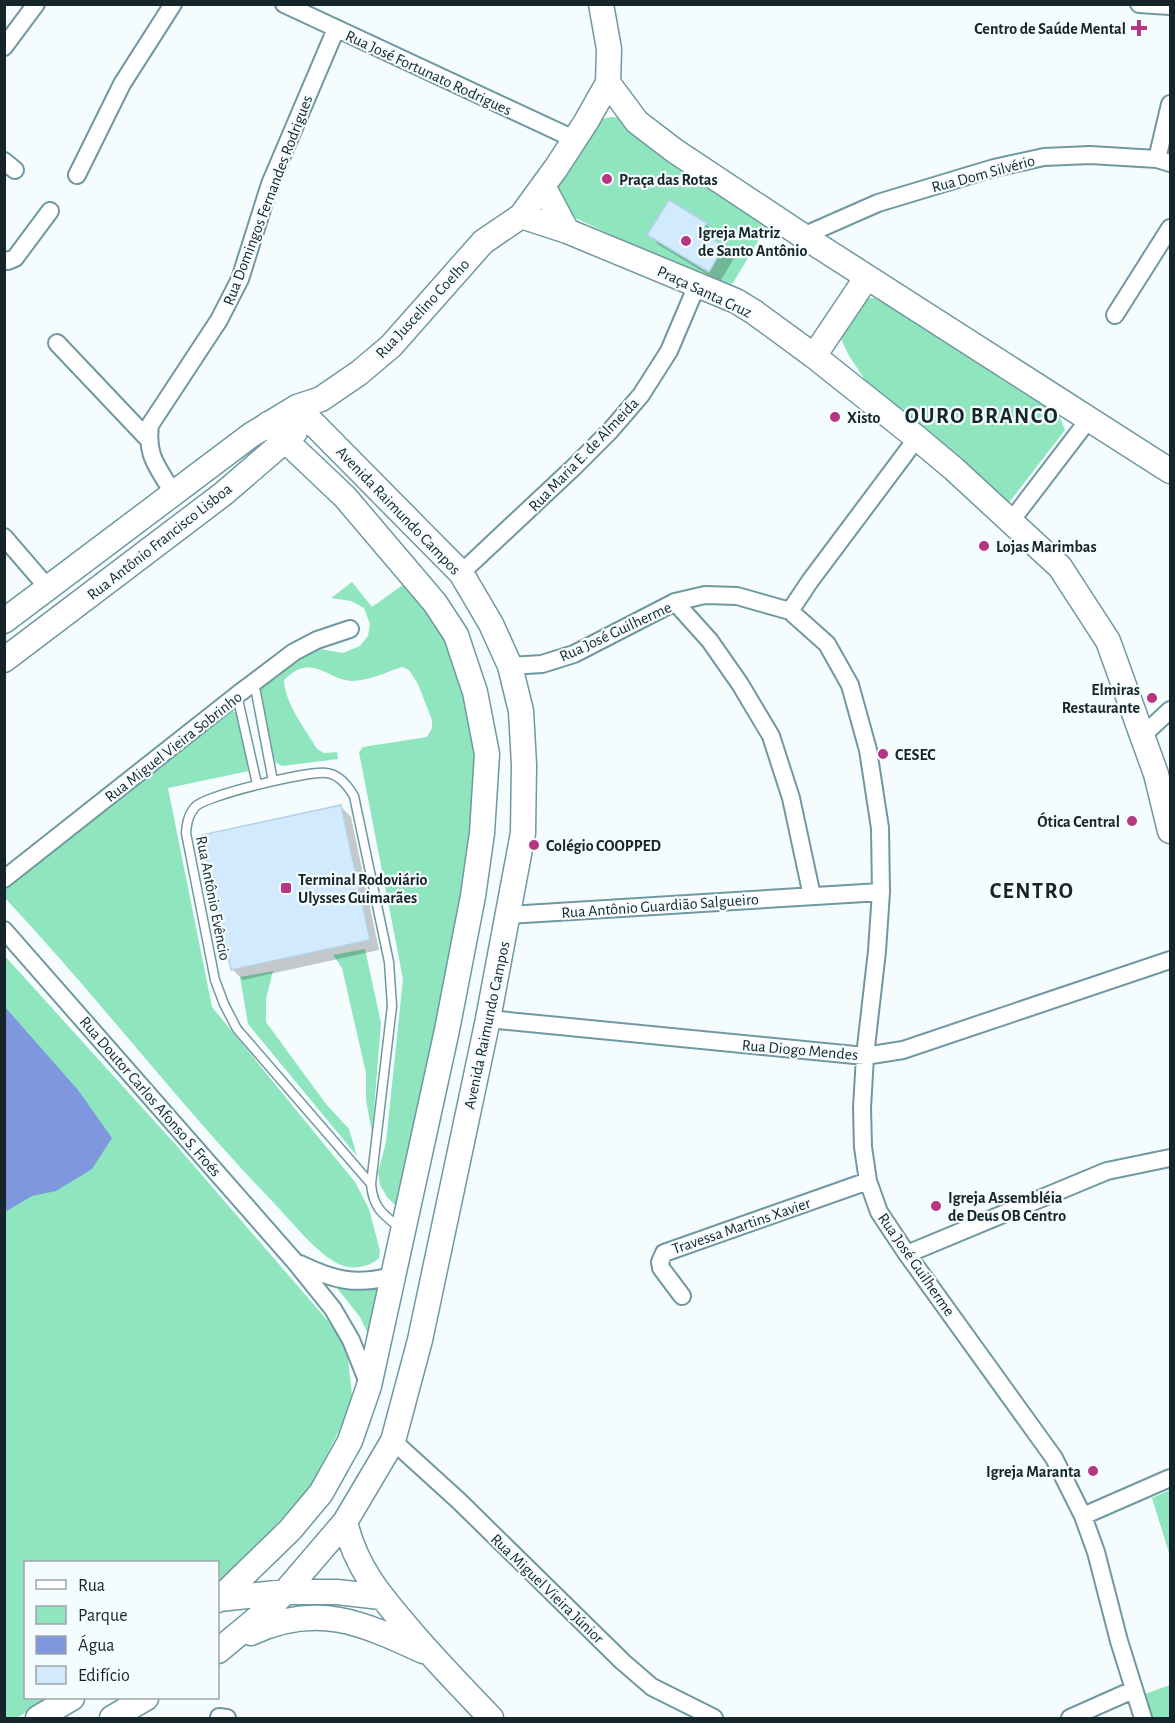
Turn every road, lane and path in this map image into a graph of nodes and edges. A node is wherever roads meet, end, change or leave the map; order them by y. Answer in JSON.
{"nodes":[{"id":1,"x":36,"y":4,"type":"edge"},
{"id":2,"x":173,"y":4,"type":"edge"},
{"id":3,"x":284,"y":4,"type":"edge"},
{"id":4,"x":601,"y":4,"type":"edge"},
{"id":5,"x":1138,"y":4,"type":"edge"},
{"id":6,"x":1170,"y":6,"type":"edge"},
{"id":7,"x":313,"y":11,"type":"edge"},
{"id":8,"x":336,"y":29,"type":"junction"},
{"id":9,"x":4,"y":47,"type":"edge"},
{"id":10,"x":608,"y":83,"type":"junction"},
{"id":11,"x":1170,"y":104,"type":"edge"},
{"id":12,"x":637,"y":122,"type":"junction"},
{"id":13,"x":580,"y":130,"type":"junction"},
{"id":14,"x":1164,"y":161,"type":"edge"},
{"id":15,"x":77,"y":175,"type":"dead end"},
{"id":16,"x":543,"y":186,"type":"junction"},
{"id":17,"x":51,"y":211,"type":"dead end"},
{"id":18,"x":521,"y":216,"type":"junction"},
{"id":19,"x":1170,"y":228,"type":"edge"},
{"id":20,"x":567,"y":231,"type":"junction"},
{"id":21,"x":803,"y":236,"type":"junction"},
{"id":22,"x":4,"y":260,"type":"edge"},
{"id":23,"x":867,"y":277,"type":"junction"},
{"id":24,"x":697,"y":285,"type":"junction"},
{"id":25,"x":1115,"y":315,"type":"dead end"},
{"id":26,"x":57,"y":343,"type":"dead end"},
{"id":27,"x":814,"y":356,"type":"junction"},
{"id":28,"x":309,"y":408,"type":"junction"},
{"id":29,"x":1089,"y":419,"type":"junction"},
{"id":30,"x":268,"y":424,"type":"junction"},
{"id":31,"x":917,"y":438,"type":"junction"},
{"id":32,"x":148,"y":439,"type":"junction"},
{"id":33,"x":285,"y":441,"type":"junction"},
{"id":34,"x":1170,"y":471,"type":"edge"},
{"id":35,"x":173,"y":493,"type":"junction"},
{"id":36,"x":1011,"y":521,"type":"junction"},
{"id":37,"x":4,"y":537,"type":"edge"},
{"id":38,"x":442,"y":552,"type":"junction"},
{"id":39,"x":461,"y":573,"type":"junction"},
{"id":40,"x":411,"y":574,"type":"junction"},
{"id":41,"x":48,"y":588,"type":"junction"},
{"id":42,"x":675,"y":602,"type":"junction"},
{"id":43,"x":790,"y":611,"type":"junction"},
{"id":44,"x":4,"y":621,"type":"edge"},
{"id":45,"x":350,"y":629,"type":"dead end"},
{"id":46,"x":4,"y":660,"type":"edge"},
{"id":47,"x":510,"y":666,"type":"junction"},
{"id":48,"x":254,"y":682,"type":"junction"},
{"id":49,"x":237,"y":695,"type":"junction"},
{"id":50,"x":1170,"y":710,"type":"edge"},
{"id":51,"x":1142,"y":736,"type":"junction"},
{"id":52,"x":273,"y":781,"type":"junction"},
{"id":53,"x":257,"y":784,"type":"junction"},
{"id":54,"x":1169,"y":820,"type":"edge"},
{"id":55,"x":4,"y":879,"type":"edge"},
{"id":56,"x":881,"y":892,"type":"junction"},
{"id":57,"x":812,"y":896,"type":"junction"},
{"id":58,"x":508,"y":915,"type":"junction"},
{"id":59,"x":4,"y":930,"type":"edge"},
{"id":60,"x":1170,"y":960,"type":"edge"},
{"id":61,"x":488,"y":1019,"type":"junction"},
{"id":62,"x":865,"y":1056,"type":"junction"},
{"id":63,"x":1170,"y":1158,"type":"edge"},
{"id":64,"x":868,"y":1181,"type":"junction"},
{"id":65,"x":371,"y":1184,"type":"junction"},
{"id":66,"x":402,"y":1230,"type":"junction"},
{"id":67,"x":907,"y":1254,"type":"junction"},
{"id":68,"x":296,"y":1263,"type":"junction"},
{"id":69,"x":393,"y":1274,"type":"junction"},
{"id":70,"x":431,"y":1282,"type":"junction"},
{"id":71,"x":682,"y":1296,"type":"dead end"},
{"id":72,"x":369,"y":1386,"type":"junction"},
{"id":73,"x":393,"y":1442,"type":"junction"},
{"id":74,"x":1170,"y":1478,"type":"edge"},
{"id":75,"x":1083,"y":1516,"type":"junction"},
{"id":76,"x":345,"y":1522,"type":"junction"},
{"id":77,"x":285,"y":1593,"type":"junction"},
{"id":78,"x":381,"y":1597,"type":"junction"},
{"id":79,"x":219,"y":1598,"type":"edge"},
{"id":80,"x":219,"y":1599,"type":"edge"},
{"id":81,"x":223,"y":1647,"type":"edge"},
{"id":82,"x":431,"y":1655,"type":"junction"},
{"id":83,"x":1133,"y":1690,"type":"junction"},
{"id":84,"x":70,"y":1699,"type":"edge"},
{"id":85,"x":144,"y":1699,"type":"edge"},
{"id":86,"x":38,"y":1719,"type":"edge"},
{"id":87,"x":112,"y":1719,"type":"edge"},
{"id":88,"x":491,"y":1719,"type":"edge"},
{"id":89,"x":714,"y":1719,"type":"edge"},
{"id":90,"x":1070,"y":1719,"type":"edge"},
{"id":91,"x":1143,"y":1719,"type":"edge"}],
"edges":[{"from":1,"to":9,"type":"street"},
{"from":2,"to":15,"type":"street"},
{"from":3,"to":7,"type":"street","name":"Rua José Fortunato Rodrigues"},
{"from":4,"to":10,"type":"street"},
{"from":5,"to":6,"type":"street"},
{"from":7,"to":8,"type":"street","name":"Rua José Fortunato Rodrigues"},
{"from":8,"to":13,"type":"street","name":"Rua José Fortunato Rodrigues"},
{"from":8,"to":32,"type":"street","name":"Rua Domingos Fernandes Rodrigues"},
{"from":10,"to":12,"type":"street"},
{"from":10,"to":13,"type":"street"},
{"from":11,"to":14,"type":"street"},
{"from":12,"to":13,"type":"street"},
{"from":12,"to":21,"type":"street"},
{"from":13,"to":16,"type":"street"},
{"from":14,"to":21,"type":"street","name":"Rua Dom Silvério"},
{"from":16,"to":18,"type":"street"},
{"from":16,"to":20,"type":"street"},
{"from":17,"to":22,"type":"street"},
{"from":18,"to":20,"type":"street","name":"Praça Santa Cruz"},
{"from":18,"to":28,"type":"street","name":"Rua Juscelino Coelho"},
{"from":19,"to":25,"type":"street"},
{"from":20,"to":24,"type":"street","name":"Praça Santa Cruz"},
{"from":21,"to":23,"type":"street"},
{"from":23,"to":27,"type":"street"},
{"from":23,"to":29,"type":"street"},
{"from":24,"to":27,"type":"street","name":"Praça Santa Cruz"},
{"from":24,"to":39,"type":"street","name":"Rua Maria E. de Almeida"},
{"from":26,"to":32,"type":"street"},
{"from":27,"to":31,"type":"street","name":"Praça Santa Cruz"},
{"from":28,"to":30,"type":"street","name":"Rua Antônio Francisco Lisboa"},
{"from":28,"to":33,"type":"street","name":"Rua Antônio Francisco Lisboa"},
{"from":28,"to":38,"type":"street","name":"Avenida Raimundo Campos"},
{"from":29,"to":34,"type":"street"},
{"from":29,"to":36,"type":"street"},
{"from":30,"to":33,"type":"street","name":"Avenida Raimundo Campos"},
{"from":30,"to":35,"type":"street","name":"Rua Antônio Francisco Lisboa"},
{"from":31,"to":36,"type":"street","name":"Praça Santa Cruz"},
{"from":31,"to":43,"type":"street"},
{"from":32,"to":35,"type":"street"},
{"from":33,"to":40,"type":"street","name":"Avenida Raimundo Campos"},
{"from":33,"to":46,"type":"street","name":"Rua Antônio Francisco Lisboa"},
{"from":35,"to":41,"type":"street","name":"Rua Antônio Francisco Lisboa"},
{"from":36,"to":51,"type":"street","name":"Praça Santa Cruz"},
{"from":37,"to":41,"type":"street"},
{"from":38,"to":39,"type":"street","name":"Avenida Raimundo Campos"},
{"from":38,"to":40,"type":"street"},
{"from":39,"to":47,"type":"street","name":"Avenida Raimundo Campos"},
{"from":40,"to":66,"type":"street","name":"Avenida Raimundo Campos"},
{"from":41,"to":44,"type":"street","name":"Rua Antônio Francisco Lisboa"},
{"from":42,"to":43,"type":"street","name":"Rua José Guilherme"},
{"from":42,"to":47,"type":"street","name":"Rua José Guilherme"},
{"from":42,"to":57,"type":"street"},
{"from":43,"to":56,"type":"street","name":"Rua José Guilherme"},
{"from":45,"to":48,"type":"street","name":"Rua Miguel Vieira Sobrinho"},
{"from":47,"to":58,"type":"street","name":"Avenida Raimundo Campos"},
{"from":48,"to":49,"type":"street","name":"Rua Miguel Vieira Sobrinho"},
{"from":48,"to":52,"type":"lane"},
{"from":49,"to":53,"type":"lane"},
{"from":49,"to":55,"type":"street","name":"Rua Miguel Vieira Sobrinho"},
{"from":50,"to":51,"type":"street"},
{"from":51,"to":54,"type":"street","name":"Praça Santa Cruz"},
{"from":52,"to":53,"type":"lane","name":"Rua Antônio Evêncio"},
{"from":52,"to":65,"type":"lane","name":"Rua Antônio Evêncio"},
{"from":53,"to":65,"type":"lane","name":"Rua Antônio Evêncio"},
{"from":56,"to":57,"type":"street","name":"Rua Antônio Guardião Salgueiro"},
{"from":56,"to":62,"type":"street","name":"Rua José Guilherme"},
{"from":57,"to":58,"type":"street","name":"Rua Antônio Guardião Salgueiro"},
{"from":58,"to":61,"type":"street","name":"Avenida Raimundo Campos"},
{"from":59,"to":68,"type":"street","name":"Rua Doutor Carlos Afonso S. Froés"},
{"from":60,"to":62,"type":"street","name":"Rua Diogo Mendes"},
{"from":61,"to":62,"type":"street","name":"Rua Diogo Mendes"},
{"from":61,"to":70,"type":"street","name":"Avenida Raimundo Campos"},
{"from":62,"to":64,"type":"street","name":"Rua José Guilherme"},
{"from":63,"to":67,"type":"street"},
{"from":64,"to":67,"type":"street","name":"Rua José Guilherme"},
{"from":64,"to":71,"type":"street","name":"Travessa Martins Xavier"},
{"from":65,"to":66,"type":"lane","name":"Rua Antônio Evêncio"},
{"from":66,"to":69,"type":"street","name":"Avenida Raimundo Campos"},
{"from":67,"to":75,"type":"street","name":"Rua José Guilherme"},
{"from":68,"to":69,"type":"street"},
{"from":68,"to":72,"type":"street","name":"Rua Doutor Carlos Afonso S. Froés"},
{"from":69,"to":70,"type":"street"},
{"from":69,"to":72,"type":"street","name":"Avenida Raimundo Campos"},
{"from":70,"to":73,"type":"street","name":"Avenida Raimundo Campos"},
{"from":72,"to":79,"type":"street","name":"Avenida Raimundo Campos"},
{"from":73,"to":76,"type":"street","name":"Avenida Raimundo Campos"},
{"from":73,"to":89,"type":"street","name":"Rua Miguel Vieira Júnior"},
{"from":74,"to":75,"type":"street"},
{"from":75,"to":83,"type":"street","name":"Rua José Guilherme"},
{"from":76,"to":77,"type":"street","name":"Avenida Raimundo Campos"},
{"from":76,"to":78,"type":"street"},
{"from":77,"to":78,"type":"street"},
{"from":77,"to":80,"type":"street"},
{"from":77,"to":81,"type":"street","name":"Avenida Raimundo Campos"},
{"from":78,"to":82,"type":"street"},
{"from":81,"to":82,"type":"street"},
{"from":82,"to":88,"type":"street"},
{"from":83,"to":90,"type":"street"},
{"from":83,"to":91,"type":"street","name":"Rua José Guilherme"},
{"from":84,"to":86,"type":"street"},
{"from":85,"to":87,"type":"street"}]}
